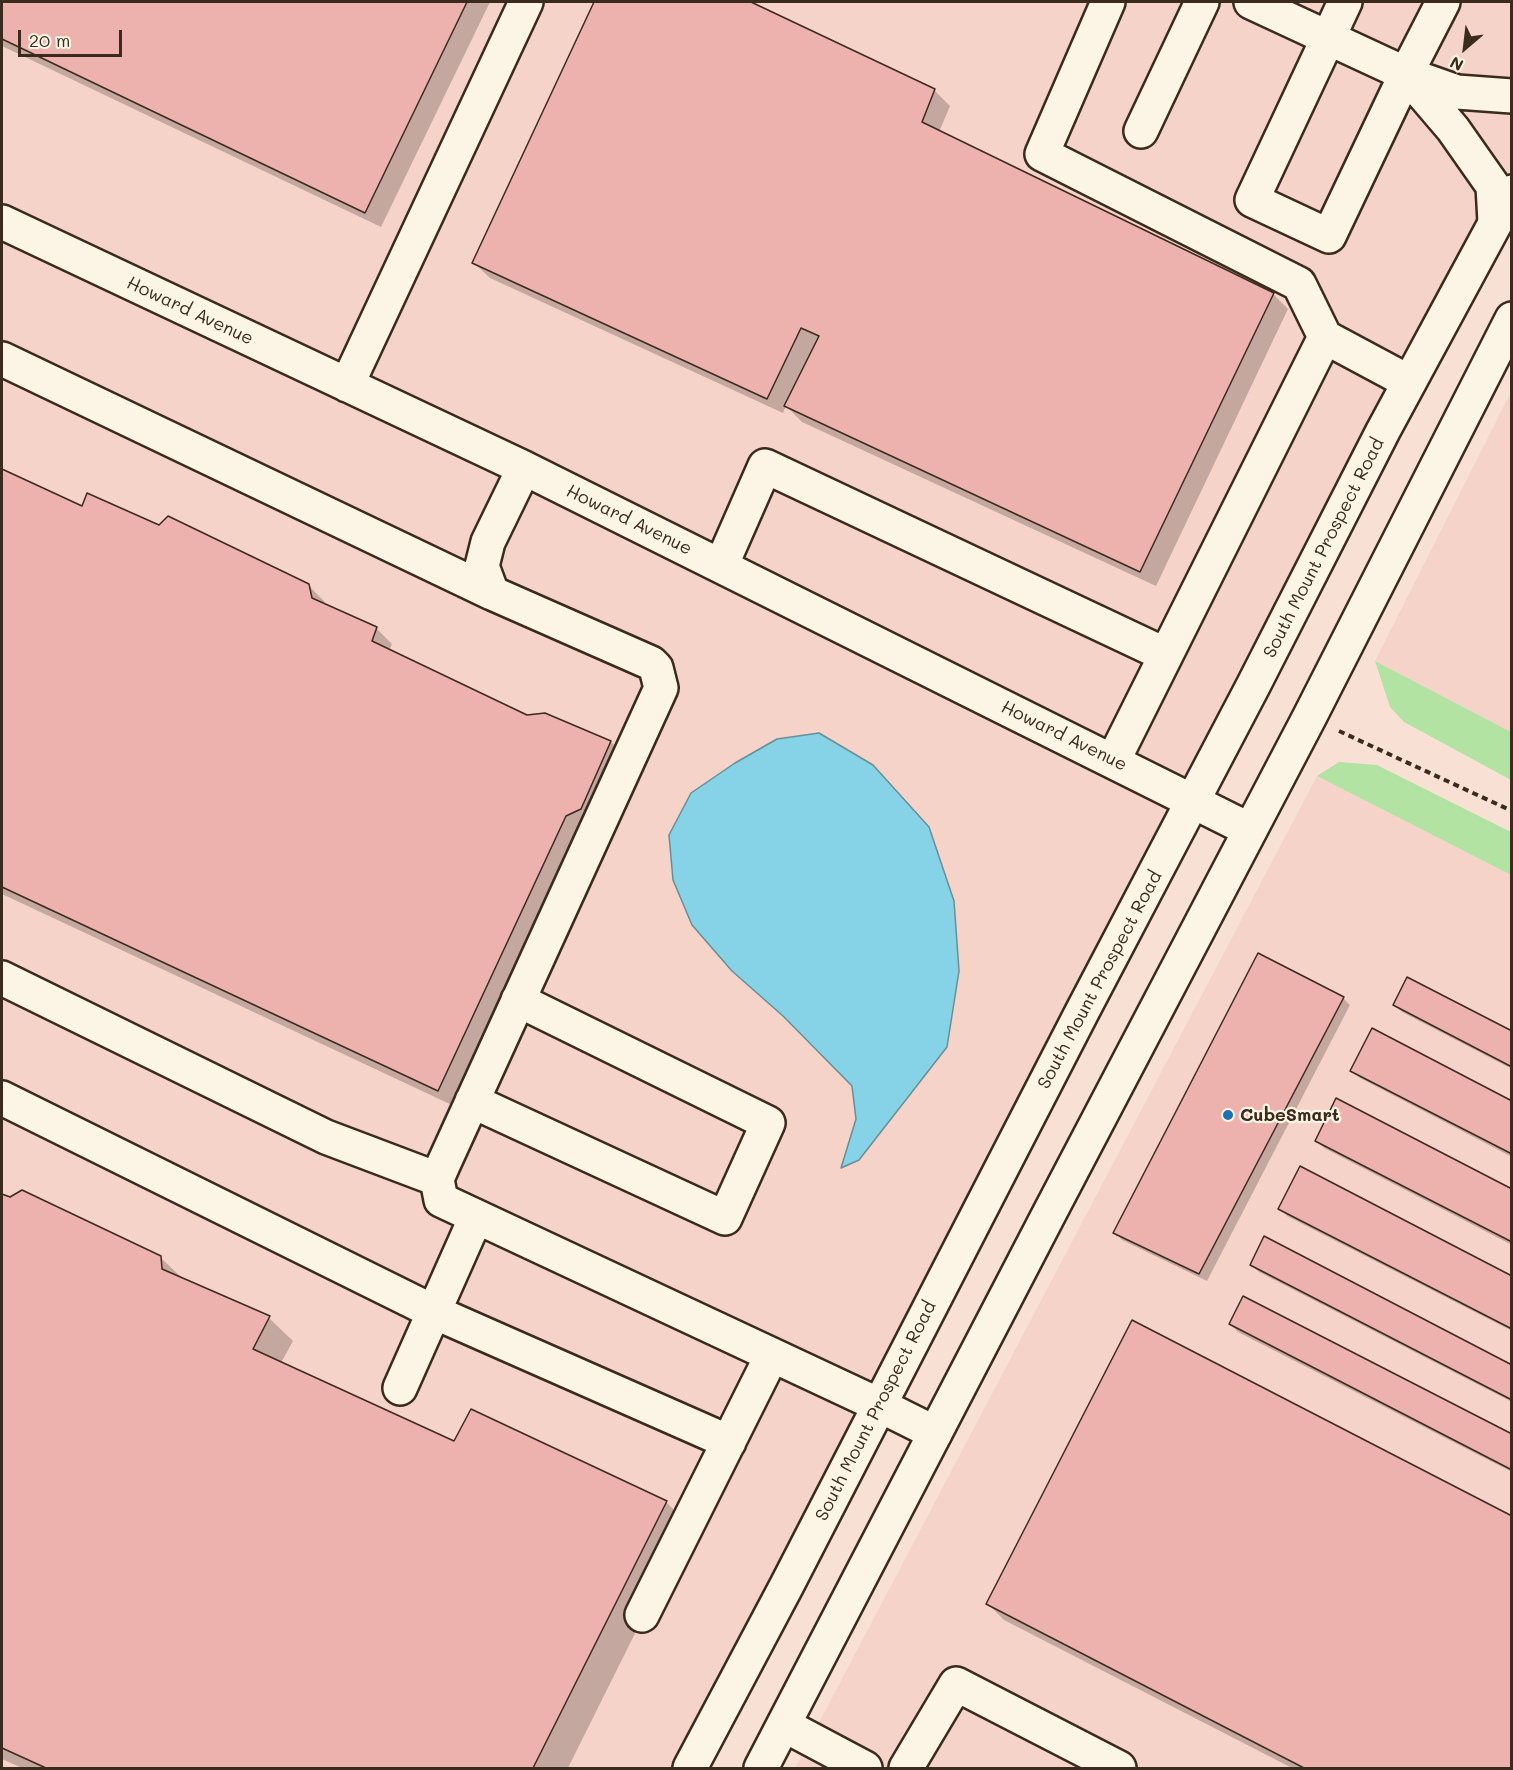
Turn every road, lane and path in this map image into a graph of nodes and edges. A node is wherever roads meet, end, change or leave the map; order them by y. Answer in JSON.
{"nodes":[{"id":1,"x":526,"y":2,"type":"edge"},
{"id":2,"x":1108,"y":2,"type":"edge"},
{"id":3,"x":1202,"y":2,"type":"edge"},
{"id":4,"x":1251,"y":2,"type":"edge"},
{"id":5,"x":1345,"y":2,"type":"edge"},
{"id":6,"x":1443,"y":2,"type":"edge"},
{"id":7,"x":1327,"y":38,"type":"junction"},
{"id":8,"x":1406,"y":74,"type":"junction"},
{"id":9,"x":1512,"y":96,"type":"edge"},
{"id":10,"x":1141,"y":131,"type":"dead end"},
{"id":11,"x":1512,"y":192,"type":"edge"},
{"id":12,"x":2,"y":222,"type":"edge"},
{"id":13,"x":1495,"y":222,"type":"junction"},
{"id":14,"x":1512,"y":319,"type":"edge"},
{"id":15,"x":1325,"y":337,"type":"junction"},
{"id":16,"x":2,"y":359,"type":"edge"},
{"id":17,"x":1409,"y":382,"type":"junction"},
{"id":18,"x":347,"y":385,"type":"junction"},
{"id":19,"x":524,"y":468,"type":"junction"},
{"id":20,"x":721,"y":566,"type":"junction"},
{"id":21,"x":492,"y":593,"type":"junction"},
{"id":22,"x":1166,"y":655,"type":"junction"},
{"id":23,"x":1309,"y":718,"type":"junction"},
{"id":24,"x":1113,"y":761,"type":"junction"},
{"id":25,"x":1194,"y":800,"type":"junction"},
{"id":26,"x":1512,"y":811,"type":"edge"},
{"id":27,"x":1250,"y":830,"type":"junction"},
{"id":28,"x":2,"y":978,"type":"edge"},
{"id":29,"x":518,"y":1000,"type":"junction"},
{"id":30,"x":2,"y":1098,"type":"edge"},
{"id":31,"x":472,"y":1101,"type":"junction"},
{"id":32,"x":437,"y":1179,"type":"junction"},
{"id":33,"x":476,"y":1216,"type":"junction"},
{"id":34,"x":434,"y":1312,"type":"junction"},
{"id":35,"x":772,"y":1355,"type":"junction"},
{"id":36,"x":400,"y":1388,"type":"dead end"},
{"id":37,"x":879,"y":1405,"type":"junction"},
{"id":38,"x":935,"y":1433,"type":"junction"},
{"id":39,"x":729,"y":1442,"type":"junction"},
{"id":40,"x":642,"y":1615,"type":"dead end"},
{"id":41,"x":784,"y":1725,"type":"junction"},
{"id":42,"x":1073,"y":1758,"type":"edge"},
{"id":43,"x":690,"y":1768,"type":"edge"},
{"id":44,"x":761,"y":1768,"type":"edge"},
{"id":45,"x":865,"y":1768,"type":"edge"},
{"id":46,"x":906,"y":1768,"type":"edge"},
{"id":47,"x":1119,"y":1768,"type":"edge"}],
"edges":[{"from":1,"to":18,"type":"main road"},
{"from":2,"to":15,"type":"main road"},
{"from":3,"to":10,"type":"main road"},
{"from":4,"to":7,"type":"main road"},
{"from":5,"to":7,"type":"main road"},
{"from":6,"to":8,"type":"main road"},
{"from":7,"to":8,"type":"main road"},
{"from":7,"to":8,"type":"main road"},
{"from":8,"to":9,"type":"main road"},
{"from":8,"to":13,"type":"main road"},
{"from":11,"to":13,"type":"main road","name":"South Mount Prospect Road"},
{"from":12,"to":18,"type":"main road","name":"Howard Avenue"},
{"from":13,"to":17,"type":"main road","name":"South Mount Prospect Road"},
{"from":14,"to":23,"type":"main road"},
{"from":15,"to":17,"type":"main road"},
{"from":15,"to":22,"type":"main road"},
{"from":16,"to":21,"type":"main road"},
{"from":17,"to":25,"type":"main road","name":"South Mount Prospect Road"},
{"from":18,"to":19,"type":"main road","name":"Howard Avenue"},
{"from":19,"to":20,"type":"main road","name":"Howard Avenue"},
{"from":19,"to":21,"type":"main road"},
{"from":20,"to":22,"type":"main road"},
{"from":20,"to":24,"type":"main road","name":"Howard Avenue"},
{"from":21,"to":29,"type":"main road"},
{"from":22,"to":24,"type":"main road"},
{"from":23,"to":26,"type":"path"},
{"from":23,"to":27,"type":"main road"},
{"from":24,"to":25,"type":"main road","name":"Howard Avenue"},
{"from":25,"to":27,"type":"main road","name":"Howard Avenue"},
{"from":25,"to":37,"type":"main road","name":"South Mount Prospect Road"},
{"from":27,"to":38,"type":"main road"},
{"from":28,"to":32,"type":"main road"},
{"from":29,"to":31,"type":"main road"},
{"from":29,"to":31,"type":"main road"},
{"from":30,"to":34,"type":"main road"},
{"from":31,"to":32,"type":"main road"},
{"from":32,"to":33,"type":"main road"},
{"from":33,"to":34,"type":"main road"},
{"from":33,"to":35,"type":"main road"},
{"from":34,"to":36,"type":"main road"},
{"from":34,"to":39,"type":"main road"},
{"from":35,"to":37,"type":"main road"},
{"from":35,"to":39,"type":"main road"},
{"from":37,"to":38,"type":"main road"},
{"from":37,"to":43,"type":"main road","name":"South Mount Prospect Road"},
{"from":38,"to":41,"type":"main road"},
{"from":39,"to":40,"type":"main road"},
{"from":41,"to":44,"type":"main road"},
{"from":41,"to":45,"type":"main road"},
{"from":42,"to":46,"type":"main road"},
{"from":42,"to":47,"type":"main road"}]}
